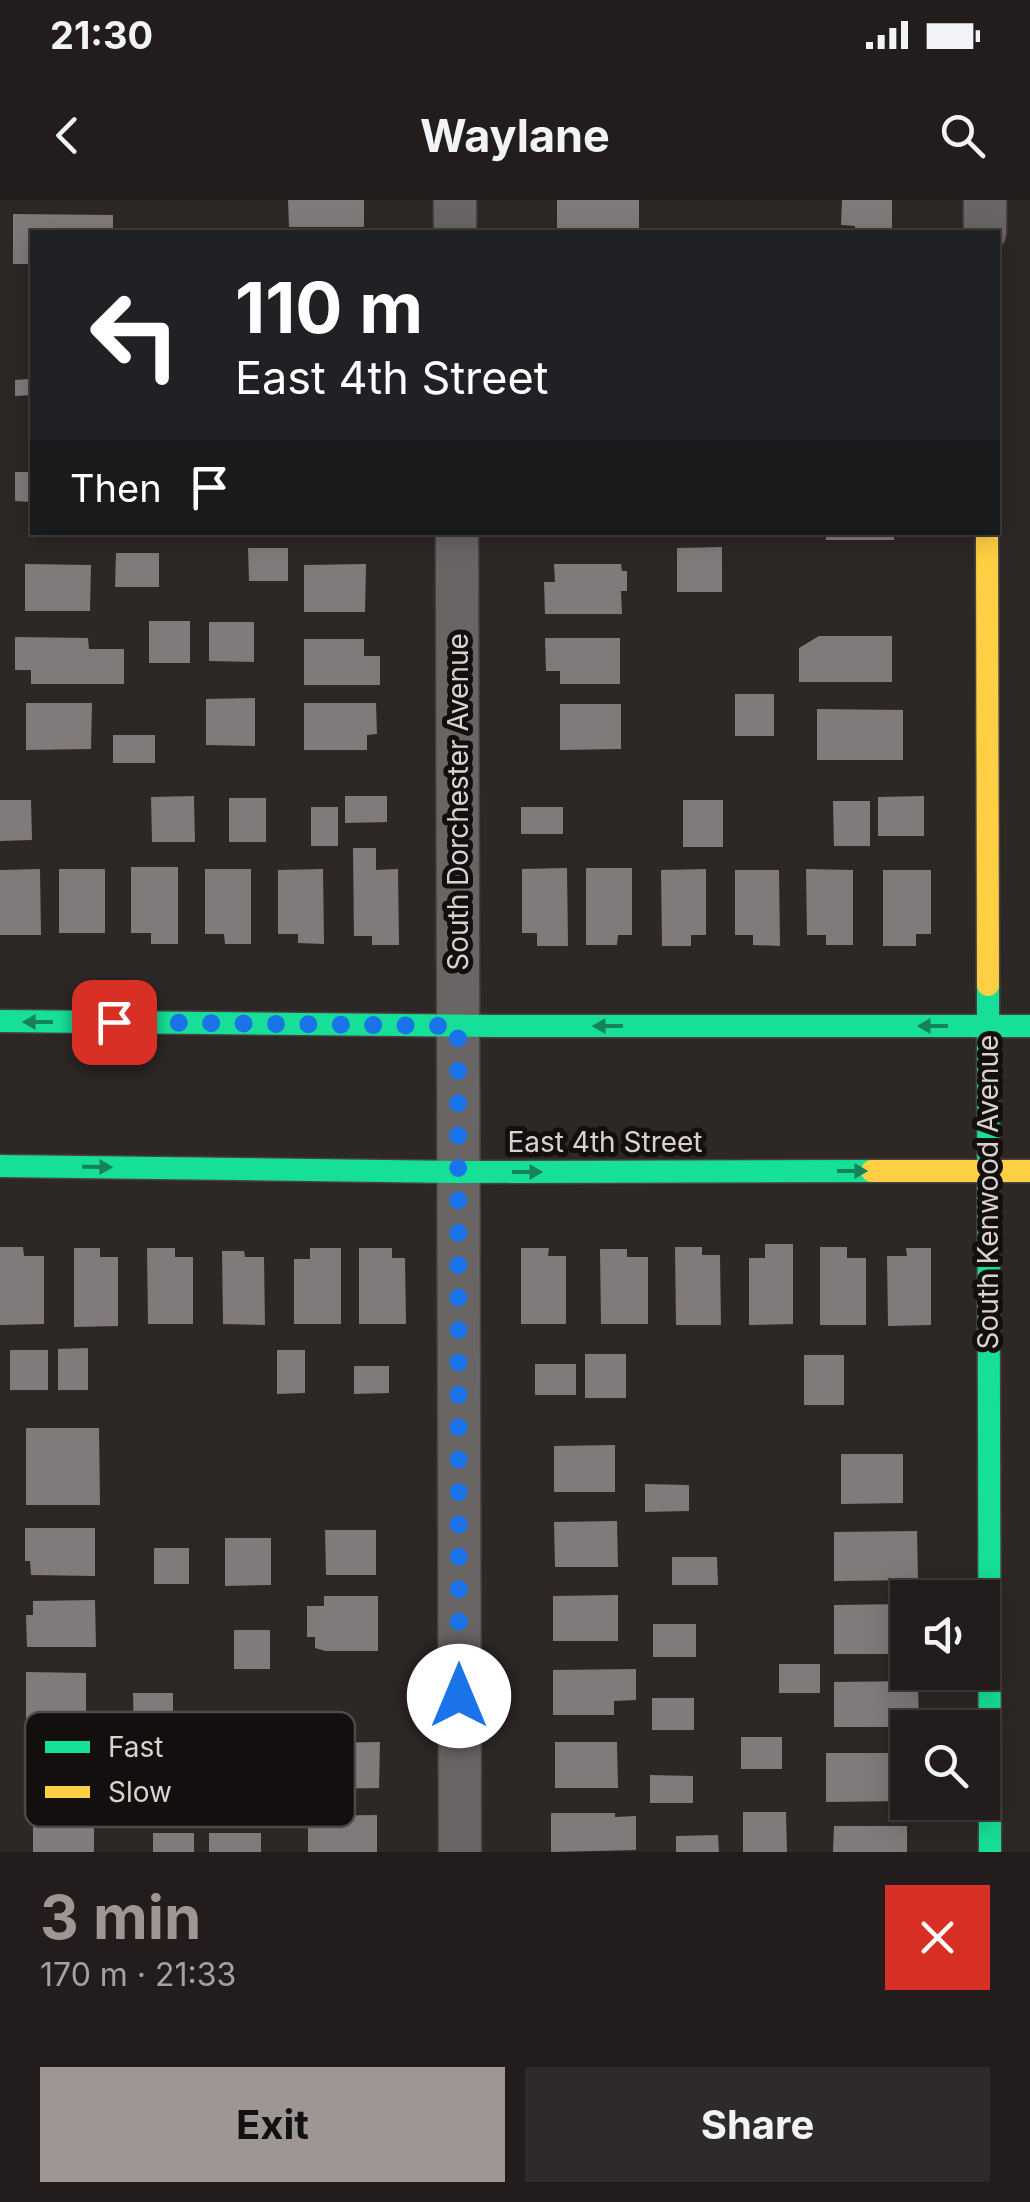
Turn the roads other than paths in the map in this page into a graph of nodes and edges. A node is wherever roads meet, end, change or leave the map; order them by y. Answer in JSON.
{"nodes":[{"id":1,"x":455,"y":200,"type":"edge"},
{"id":2,"x":985,"y":200,"type":"edge"},
{"id":3,"x":455,"y":230,"type":"edge"},
{"id":4,"x":985,"y":230,"type":"edge"},
{"id":5,"x":457,"y":535,"type":"edge"},
{"id":6,"x":986,"y":535,"type":"edge"},
{"id":7,"x":0,"y":1022,"type":"edge"},
{"id":8,"x":458,"y":1026,"type":"junction"},
{"id":9,"x":1030,"y":1026,"type":"edge"},
{"id":10,"x":988,"y":1027,"type":"junction"},
{"id":11,"x":0,"y":1166,"type":"edge"},
{"id":12,"x":987,"y":1171,"type":"junction"},
{"id":13,"x":458,"y":1172,"type":"junction"},
{"id":14,"x":1030,"y":1172,"type":"edge"},
{"id":15,"x":460,"y":1852,"type":"edge"},
{"id":16,"x":990,"y":1852,"type":"edge"}],
"edges":[{"from":1,"to":3,"type":"street"},
{"from":2,"to":4,"type":"street"},
{"from":5,"to":8,"type":"street","name":"South Dorchester Avenue"},
{"from":6,"to":10,"type":"street","name":"South Kenwood Avenue"},
{"from":8,"to":7,"type":"street","one_way":true},
{"from":10,"to":8,"type":"street","one_way":true},
{"from":8,"to":13,"type":"street","name":"South Dorchester Avenue"},
{"from":9,"to":10,"type":"street"},
{"from":10,"to":12,"type":"street","name":"South Kenwood Avenue"},
{"from":11,"to":13,"type":"street","name":"East 4th Street","one_way":true},
{"from":13,"to":12,"type":"street","name":"East 4th Street","one_way":true},
{"from":12,"to":14,"type":"street","name":"East 4th Street"},
{"from":12,"to":16,"type":"street","name":"South Kenwood Avenue"},
{"from":13,"to":15,"type":"street","name":"South Dorchester Avenue"}]}
